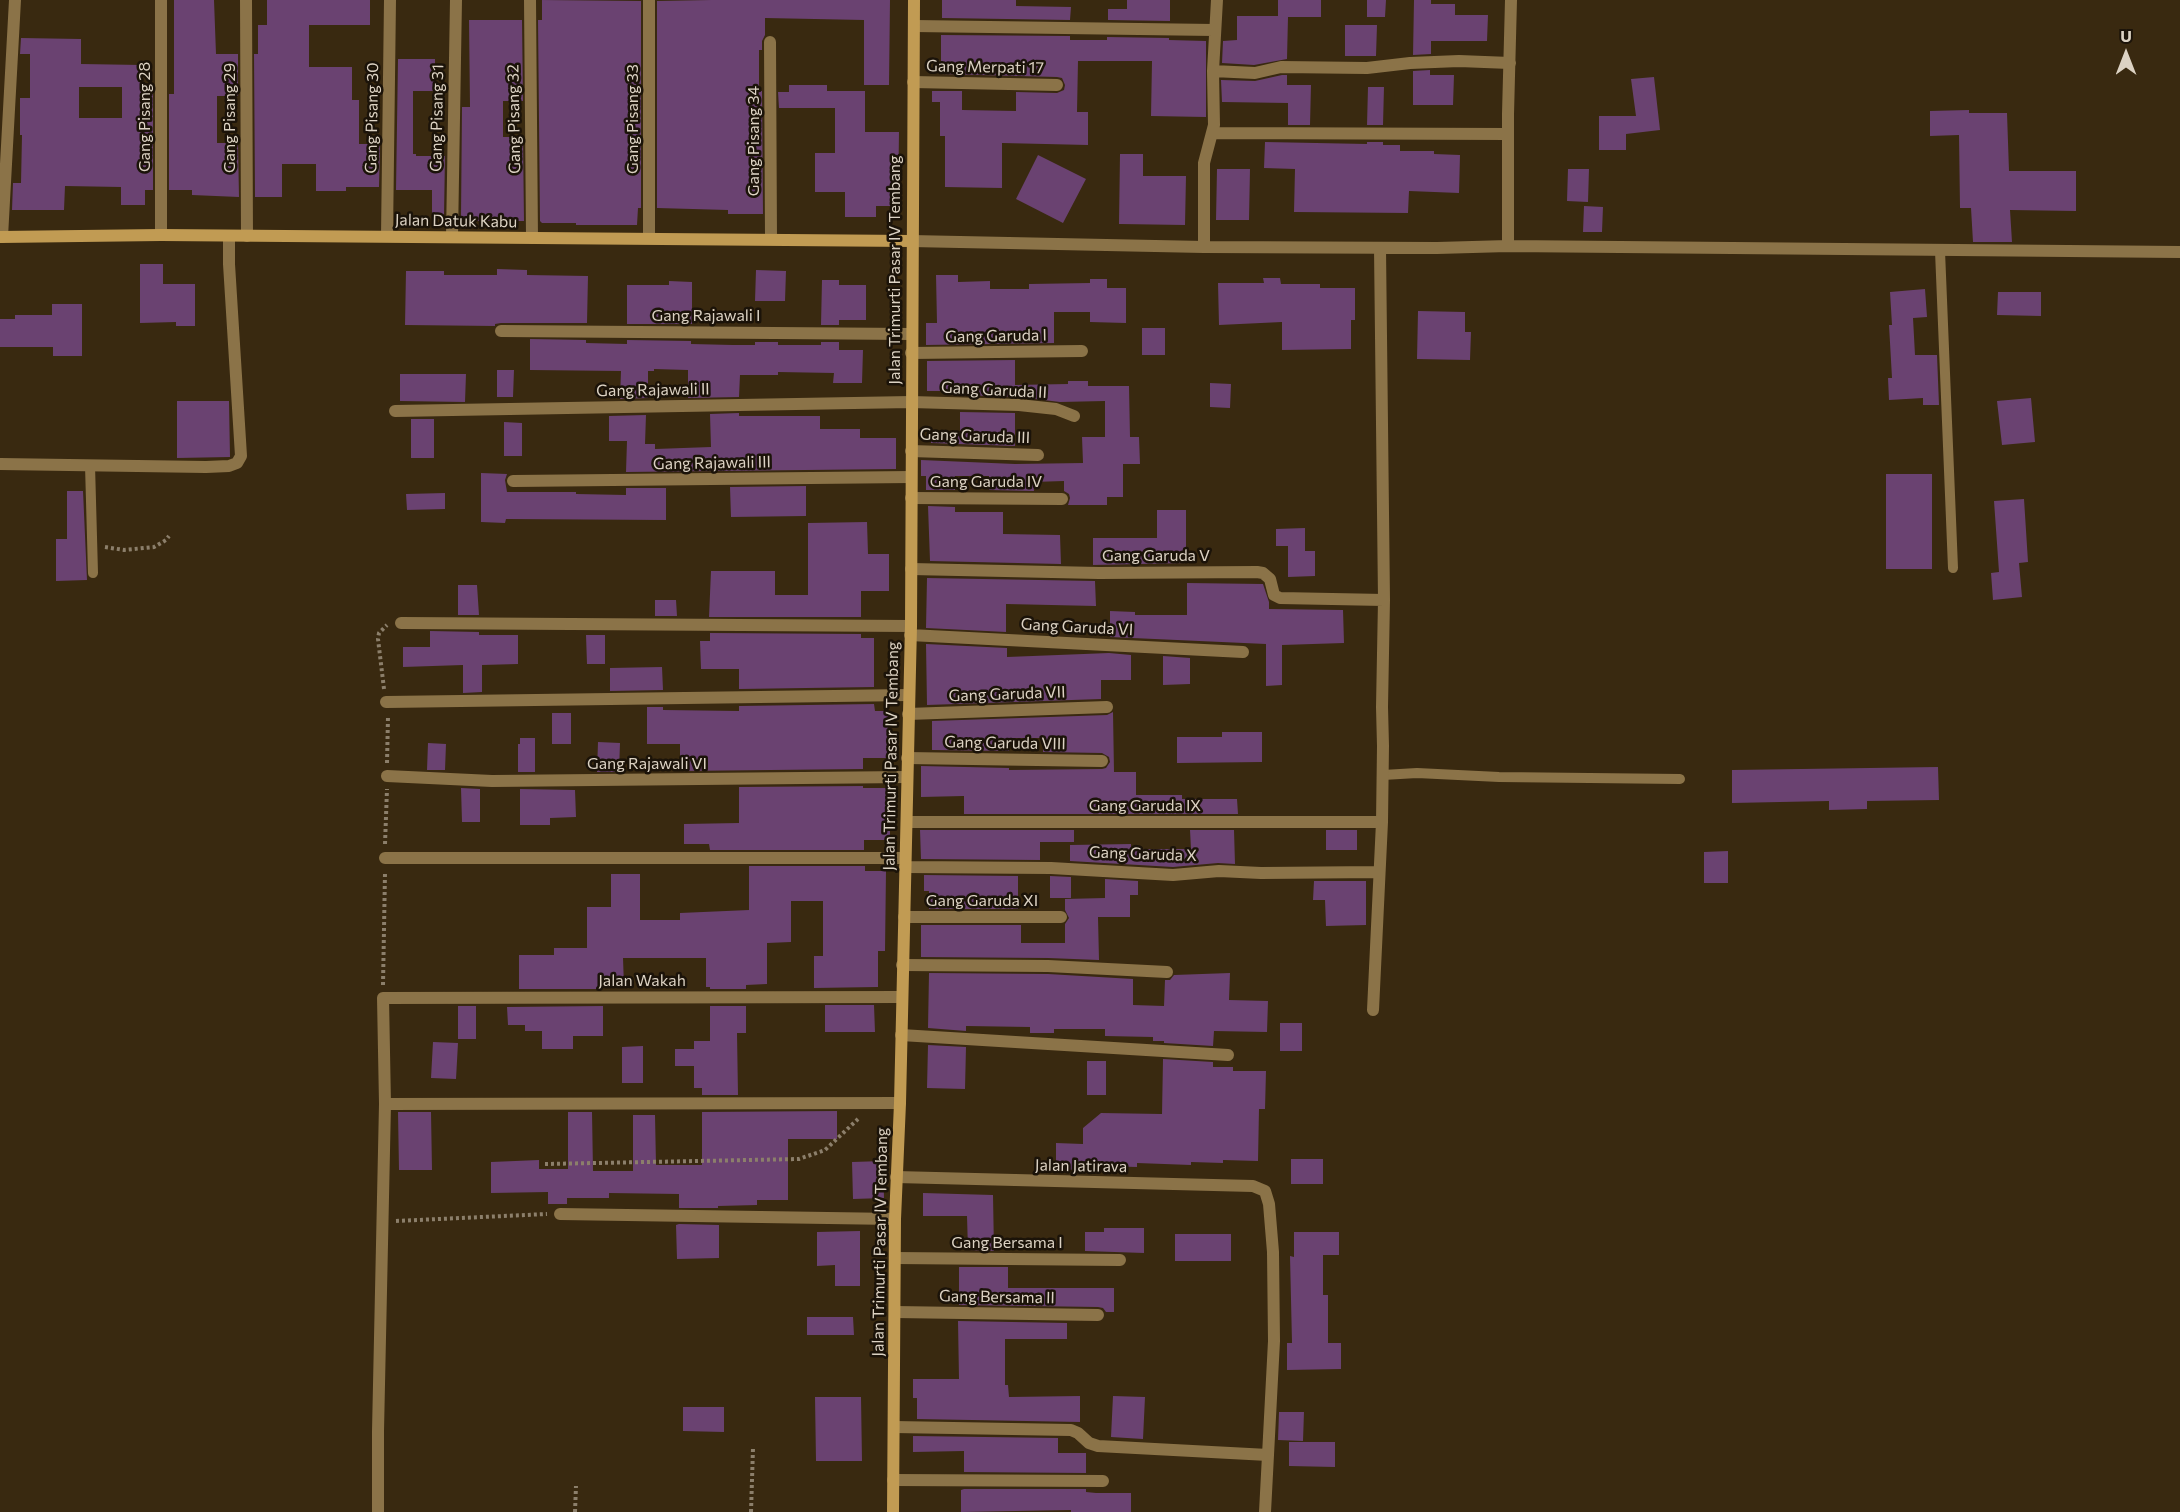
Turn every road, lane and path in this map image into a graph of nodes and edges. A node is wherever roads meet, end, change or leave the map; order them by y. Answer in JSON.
{"nodes":[{"id":1,"x":15,"y":0,"type":"edge"},
{"id":2,"x":161,"y":0,"type":"edge"},
{"id":3,"x":246,"y":0,"type":"edge"},
{"id":4,"x":390,"y":0,"type":"edge"},
{"id":5,"x":456,"y":0,"type":"edge"},
{"id":6,"x":530,"y":0,"type":"edge"},
{"id":7,"x":649,"y":0,"type":"edge"},
{"id":8,"x":914,"y":0,"type":"edge"},
{"id":9,"x":1217,"y":0,"type":"edge"},
{"id":10,"x":1512,"y":0,"type":"edge"},
{"id":11,"x":914,"y":26,"type":"junction"},
{"id":12,"x":1214,"y":30,"type":"junction"},
{"id":13,"x":770,"y":42,"type":"dead end"},
{"id":14,"x":1510,"y":63,"type":"junction"},
{"id":15,"x":1213,"y":71,"type":"junction"},
{"id":16,"x":913,"y":82,"type":"junction"},
{"id":17,"x":1057,"y":85,"type":"dead end"},
{"id":18,"x":1213,"y":133,"type":"junction"},
{"id":19,"x":1508,"y":134,"type":"junction"},
{"id":20,"x":161,"y":234,"type":"junction"},
{"id":21,"x":230,"y":236,"type":"junction"},
{"id":22,"x":247,"y":236,"type":"junction"},
{"id":23,"x":387,"y":236,"type":"junction"},
{"id":24,"x":1,"y":237,"type":"edge"},
{"id":25,"x":452,"y":237,"type":"junction"},
{"id":26,"x":532,"y":238,"type":"junction"},
{"id":27,"x":649,"y":238,"type":"junction"},
{"id":28,"x":771,"y":239,"type":"junction"},
{"id":29,"x":911,"y":241,"type":"junction"},
{"id":30,"x":1508,"y":246,"type":"junction"},
{"id":31,"x":1204,"y":247,"type":"junction"},
{"id":32,"x":1380,"y":248,"type":"junction"},
{"id":33,"x":1940,"y":251,"type":"junction"},
{"id":34,"x":2180,"y":252,"type":"edge"},
{"id":35,"x":501,"y":331,"type":"dead end"},
{"id":36,"x":911,"y":334,"type":"junction"},
{"id":37,"x":1082,"y":351,"type":"dead end"},
{"id":38,"x":911,"y":353,"type":"junction"},
{"id":39,"x":911,"y":402,"type":"junction"},
{"id":40,"x":395,"y":411,"type":"dead end"},
{"id":41,"x":1074,"y":416,"type":"dead end"},
{"id":42,"x":911,"y":451,"type":"junction"},
{"id":43,"x":1038,"y":454,"type":"dead end"},
{"id":44,"x":0,"y":464,"type":"edge"},
{"id":45,"x":90,"y":465,"type":"junction"},
{"id":46,"x":911,"y":477,"type":"junction"},
{"id":47,"x":513,"y":481,"type":"dead end"},
{"id":48,"x":911,"y":498,"type":"junction"},
{"id":49,"x":1062,"y":499,"type":"dead end"},
{"id":50,"x":169,"y":536,"type":"dead end"},
{"id":51,"x":93,"y":546,"type":"junction"},
{"id":52,"x":1953,"y":568,"type":"dead end"},
{"id":53,"x":911,"y":569,"type":"junction"},
{"id":54,"x":93,"y":573,"type":"dead end"},
{"id":55,"x":1384,"y":600,"type":"junction"},
{"id":56,"x":401,"y":623,"type":"dead end"},
{"id":57,"x":910,"y":631,"type":"junction"},
{"id":58,"x":1243,"y":652,"type":"dead end"},
{"id":59,"x":909,"y":695,"type":"junction"},
{"id":60,"x":386,"y":702,"type":"dead end"},
{"id":61,"x":1107,"y":707,"type":"dead end"},
{"id":62,"x":908,"y":714,"type":"junction"},
{"id":63,"x":907,"y":758,"type":"junction"},
{"id":64,"x":1102,"y":761,"type":"dead end"},
{"id":65,"x":1383,"y":775,"type":"junction"},
{"id":66,"x":387,"y":776,"type":"joint"},
{"id":67,"x":907,"y":777,"type":"junction"},
{"id":68,"x":1680,"y":779,"type":"dead end"},
{"id":69,"x":907,"y":822,"type":"junction"},
{"id":70,"x":1382,"y":822,"type":"junction"},
{"id":71,"x":385,"y":858,"type":"junction"},
{"id":72,"x":905,"y":863,"type":"junction"},
{"id":73,"x":1379,"y":872,"type":"junction"},
{"id":74,"x":904,"y":917,"type":"junction"},
{"id":75,"x":1061,"y":917,"type":"dead end"},
{"id":76,"x":902,"y":965,"type":"junction"},
{"id":77,"x":1167,"y":972,"type":"dead end"},
{"id":78,"x":902,"y":997,"type":"junction"},
{"id":79,"x":383,"y":998,"type":"junction"},
{"id":80,"x":1373,"y":1010,"type":"dead end"},
{"id":81,"x":901,"y":1035,"type":"junction"},
{"id":82,"x":1228,"y":1055,"type":"dead end"},
{"id":83,"x":874,"y":1102,"type":"junction"},
{"id":84,"x":900,"y":1102,"type":"junction"},
{"id":85,"x":385,"y":1104,"type":"junction"},
{"id":86,"x":545,"y":1164,"type":"dead end"},
{"id":87,"x":896,"y":1177,"type":"junction"},
{"id":88,"x":560,"y":1214,"type":"joint"},
{"id":89,"x":895,"y":1219,"type":"junction"},
{"id":90,"x":383,"y":1222,"type":"junction"},
{"id":91,"x":895,"y":1258,"type":"junction"},
{"id":92,"x":1120,"y":1260,"type":"dead end"},
{"id":93,"x":895,"y":1312,"type":"junction"},
{"id":94,"x":1098,"y":1315,"type":"dead end"},
{"id":95,"x":894,"y":1427,"type":"junction"},
{"id":96,"x":753,"y":1448,"type":"dead end"},
{"id":97,"x":1268,"y":1455,"type":"junction"},
{"id":98,"x":893,"y":1480,"type":"junction"},
{"id":99,"x":1103,"y":1481,"type":"dead end"},
{"id":100,"x":576,"y":1486,"type":"dead end"},
{"id":101,"x":378,"y":1512,"type":"edge"},
{"id":102,"x":575,"y":1512,"type":"edge"},
{"id":103,"x":751,"y":1512,"type":"edge"},
{"id":104,"x":892,"y":1512,"type":"edge"},
{"id":105,"x":1265,"y":1512,"type":"edge"}],
"edges":[{"from":1,"to":24,"type":"street"},
{"from":2,"to":20,"type":"street","name":"Gang Pisang 28"},
{"from":3,"to":22,"type":"street","name":"Gang Pisang 29"},
{"from":4,"to":23,"type":"street","name":"Gang Pisang 30"},
{"from":5,"to":25,"type":"street","name":"Gang Pisang 31"},
{"from":6,"to":26,"type":"street","name":"Gang Pisang 32"},
{"from":7,"to":27,"type":"street","name":"Gang Pisang 33"},
{"from":8,"to":11,"type":"street","name":"Jalan Trimurti Pasar IV Tembang"},
{"from":9,"to":12,"type":"street"},
{"from":10,"to":14,"type":"street"},
{"from":11,"to":12,"type":"street"},
{"from":11,"to":16,"type":"street","name":"Jalan Trimurti Pasar IV Tembang"},
{"from":12,"to":15,"type":"street"},
{"from":13,"to":28,"type":"street","name":"Gang Pisang 34"},
{"from":14,"to":15,"type":"street"},
{"from":14,"to":19,"type":"street"},
{"from":15,"to":18,"type":"street"},
{"from":16,"to":17,"type":"street","name":"Gang Merpati 17"},
{"from":16,"to":29,"type":"street","name":"Jalan Trimurti Pasar IV Tembang"},
{"from":18,"to":19,"type":"street"},
{"from":18,"to":31,"type":"street"},
{"from":19,"to":30,"type":"street"},
{"from":20,"to":21,"type":"street","name":"Jalan Datuk Kabu"},
{"from":20,"to":24,"type":"street","name":"Jalan Datuk Kabu"},
{"from":21,"to":22,"type":"street","name":"Jalan Datuk Kabu"},
{"from":21,"to":45,"type":"street"},
{"from":22,"to":23,"type":"street","name":"Jalan Datuk Kabu"},
{"from":23,"to":25,"type":"street","name":"Jalan Datuk Kabu"},
{"from":25,"to":26,"type":"street","name":"Jalan Datuk Kabu"},
{"from":26,"to":27,"type":"street","name":"Jalan Datuk Kabu"},
{"from":27,"to":28,"type":"street","name":"Jalan Datuk Kabu"},
{"from":28,"to":29,"type":"street","name":"Jalan Datuk Kabu"},
{"from":29,"to":31,"type":"street"},
{"from":29,"to":36,"type":"street","name":"Jalan Trimurti Pasar IV Tembang"},
{"from":30,"to":32,"type":"street"},
{"from":30,"to":33,"type":"street"},
{"from":31,"to":32,"type":"street"},
{"from":32,"to":55,"type":"street"},
{"from":33,"to":34,"type":"street"},
{"from":33,"to":52,"type":"lane"},
{"from":35,"to":36,"type":"street","name":"Gang Rajawali I"},
{"from":36,"to":38,"type":"street","name":"Jalan Trimurti Pasar IV Tembang"},
{"from":37,"to":38,"type":"street","name":"Gang Garuda I"},
{"from":38,"to":39,"type":"street","name":"Jalan Trimurti Pasar IV Tembang"},
{"from":39,"to":40,"type":"street","name":"Gang Rajawali II"},
{"from":39,"to":41,"type":"street","name":"Gang Garuda II"},
{"from":39,"to":42,"type":"street","name":"Jalan Trimurti Pasar IV Tembang"},
{"from":42,"to":43,"type":"street","name":"Gang Garuda III"},
{"from":42,"to":46,"type":"street","name":"Jalan Trimurti Pasar IV Tembang"},
{"from":44,"to":45,"type":"street"},
{"from":45,"to":51,"type":"lane"},
{"from":46,"to":47,"type":"street","name":"Gang Rajawali III"},
{"from":46,"to":48,"type":"street","name":"Jalan Trimurti Pasar IV Tembang"},
{"from":48,"to":49,"type":"street","name":"Gang Garuda IV"},
{"from":48,"to":53,"type":"street","name":"Jalan Trimurti Pasar IV Tembang"},
{"from":50,"to":51,"type":"path"},
{"from":51,"to":54,"type":"lane"},
{"from":53,"to":55,"type":"street","name":"Gang Garuda V"},
{"from":53,"to":57,"type":"street","name":"Jalan Trimurti Pasar IV Tembang"},
{"from":55,"to":65,"type":"street"},
{"from":56,"to":57,"type":"street","name":"Gang Garuda VI"},
{"from":57,"to":58,"type":"street","name":"Gang Garuda VI"},
{"from":57,"to":59,"type":"street","name":"Jalan Trimurti Pasar IV Tembang"},
{"from":59,"to":60,"type":"street"},
{"from":59,"to":62,"type":"street","name":"Jalan Trimurti Pasar IV Tembang"},
{"from":61,"to":62,"type":"street","name":"Gang Garuda VII"},
{"from":62,"to":63,"type":"street","name":"Jalan Trimurti Pasar IV Tembang"},
{"from":63,"to":64,"type":"street","name":"Gang Garuda VIII"},
{"from":63,"to":67,"type":"street","name":"Jalan Trimurti Pasar IV Tembang"},
{"from":65,"to":68,"type":"lane"},
{"from":65,"to":70,"type":"street"},
{"from":66,"to":67,"type":"street","name":"Gang Rajawali VI"},
{"from":66,"to":71,"type":"path"},
{"from":67,"to":69,"type":"street","name":"Jalan Trimurti Pasar IV Tembang"},
{"from":69,"to":70,"type":"street","name":"Gang Garuda IX"},
{"from":69,"to":72,"type":"street","name":"Jalan Trimurti Pasar IV Tembang"},
{"from":70,"to":73,"type":"street"},
{"from":71,"to":72,"type":"street","name":"Gang Garuda X"},
{"from":71,"to":79,"type":"path"},
{"from":72,"to":73,"type":"street","name":"Gang Garuda X"},
{"from":72,"to":74,"type":"street","name":"Jalan Trimurti Pasar IV Tembang"},
{"from":73,"to":80,"type":"street"},
{"from":74,"to":75,"type":"street","name":"Gang Garuda XI"},
{"from":74,"to":76,"type":"street","name":"Jalan Trimurti Pasar IV Tembang"},
{"from":76,"to":77,"type":"street"},
{"from":76,"to":78,"type":"street","name":"Jalan Trimurti Pasar IV Tembang"},
{"from":78,"to":79,"type":"street","name":"Jalan Wakah"},
{"from":78,"to":81,"type":"street","name":"Jalan Trimurti Pasar IV Tembang"},
{"from":79,"to":85,"type":"street"},
{"from":81,"to":82,"type":"street"},
{"from":81,"to":84,"type":"street","name":"Jalan Trimurti Pasar IV Tembang"},
{"from":83,"to":84,"type":"street"},
{"from":83,"to":85,"type":"street"},
{"from":83,"to":86,"type":"path"},
{"from":84,"to":87,"type":"street","name":"Jalan Trimurti Pasar IV Tembang"},
{"from":85,"to":90,"type":"street"},
{"from":87,"to":89,"type":"street","name":"Jalan Trimurti Pasar IV Tembang"},
{"from":87,"to":97,"type":"street","name":"Jalan Jatirava"},
{"from":88,"to":89,"type":"street"},
{"from":88,"to":90,"type":"path"},
{"from":89,"to":91,"type":"street","name":"Jalan Trimurti Pasar IV Tembang"},
{"from":90,"to":101,"type":"street"},
{"from":91,"to":92,"type":"street","name":"Gang Bersama I"},
{"from":91,"to":93,"type":"street","name":"Jalan Trimurti Pasar IV Tembang"},
{"from":93,"to":94,"type":"street","name":"Gang Bersama II"},
{"from":93,"to":95,"type":"street","name":"Jalan Trimurti Pasar IV Tembang"},
{"from":95,"to":97,"type":"street"},
{"from":95,"to":98,"type":"street","name":"Jalan Trimurti Pasar IV Tembang"},
{"from":96,"to":103,"type":"path"},
{"from":97,"to":105,"type":"street"},
{"from":98,"to":99,"type":"street"},
{"from":98,"to":104,"type":"street","name":"Jalan Trimurti Pasar IV Tembang"},
{"from":100,"to":102,"type":"path"}]}
